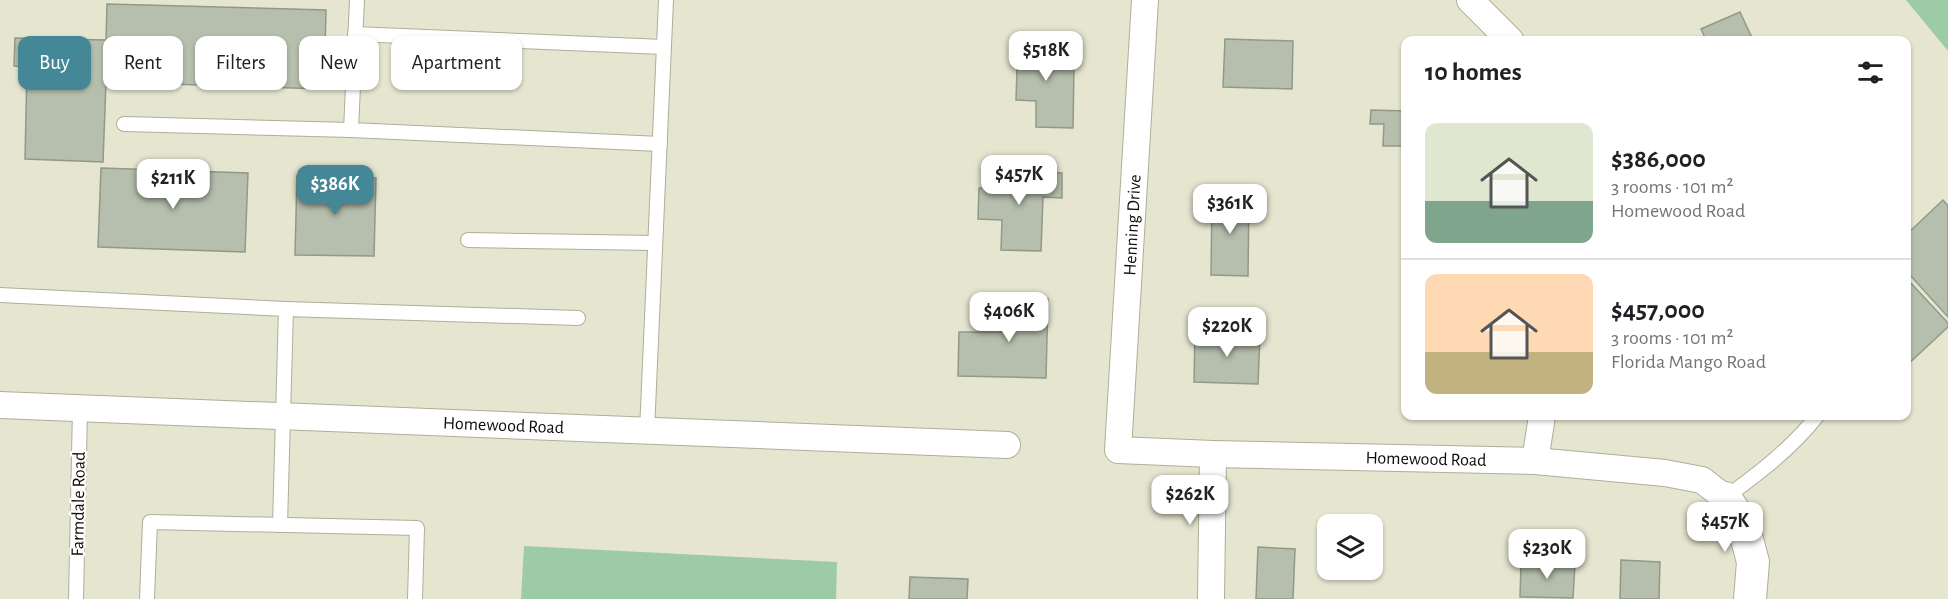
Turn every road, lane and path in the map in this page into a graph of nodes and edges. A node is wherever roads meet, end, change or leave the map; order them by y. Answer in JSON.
{"nodes":[{"id":1,"x":357,"y":0,"type":"edge"},
{"id":2,"x":666,"y":0,"type":"edge"},
{"id":3,"x":1145,"y":0,"type":"edge"},
{"id":4,"x":1470,"y":0,"type":"edge"},
{"id":5,"x":355,"y":34,"type":"junction"},
{"id":6,"x":1506,"y":36,"type":"edge"},
{"id":7,"x":664,"y":47,"type":"junction"},
{"id":8,"x":124,"y":124,"type":"dead end"},
{"id":9,"x":351,"y":130,"type":"junction"},
{"id":10,"x":660,"y":144,"type":"junction"},
{"id":11,"x":468,"y":240,"type":"dead end"},
{"id":12,"x":656,"y":243,"type":"junction"},
{"id":13,"x":0,"y":295,"type":"edge"},
{"id":14,"x":286,"y":309,"type":"junction"},
{"id":15,"x":578,"y":318,"type":"dead end"},
{"id":16,"x":0,"y":405,"type":"edge"},
{"id":17,"x":80,"y":408,"type":"junction"},
{"id":18,"x":284,"y":416,"type":"junction"},
{"id":19,"x":1541,"y":420,"type":"edge"},
{"id":20,"x":1813,"y":420,"type":"edge"},
{"id":21,"x":647,"y":431,"type":"junction"},
{"id":22,"x":1006,"y":445,"type":"dead end"},
{"id":23,"x":1118,"y":450,"type":"joint"},
{"id":24,"x":1213,"y":454,"type":"junction"},
{"id":25,"x":1535,"y":461,"type":"junction"},
{"id":26,"x":1725,"y":498,"type":"junction"},
{"id":27,"x":280,"y":525,"type":"junction"},
{"id":28,"x":76,"y":599,"type":"edge"},
{"id":29,"x":147,"y":599,"type":"edge"},
{"id":30,"x":415,"y":599,"type":"edge"},
{"id":31,"x":1211,"y":599,"type":"edge"},
{"id":32,"x":1750,"y":599,"type":"edge"}],
"edges":[{"from":1,"to":5,"type":"lane"},
{"from":2,"to":7,"type":"lane"},
{"from":3,"to":23,"type":"street","name":"Henning Drive"},
{"from":4,"to":6,"type":"street"},
{"from":5,"to":7,"type":"lane"},
{"from":5,"to":9,"type":"lane"},
{"from":7,"to":10,"type":"lane"},
{"from":8,"to":9,"type":"lane"},
{"from":9,"to":10,"type":"lane"},
{"from":10,"to":12,"type":"lane"},
{"from":11,"to":12,"type":"lane"},
{"from":12,"to":21,"type":"lane"},
{"from":13,"to":14,"type":"lane"},
{"from":14,"to":15,"type":"lane"},
{"from":14,"to":18,"type":"lane"},
{"from":16,"to":17,"type":"street","name":"Homewood Road"},
{"from":17,"to":18,"type":"street","name":"Homewood Road"},
{"from":17,"to":28,"type":"lane","name":"Farmdale Road"},
{"from":18,"to":21,"type":"street","name":"Homewood Road"},
{"from":18,"to":27,"type":"lane"},
{"from":19,"to":25,"type":"street"},
{"from":20,"to":26,"type":"lane"},
{"from":21,"to":22,"type":"street","name":"Homewood Road"},
{"from":23,"to":24,"type":"street","name":"Homewood Road"},
{"from":24,"to":25,"type":"street","name":"Homewood Road"},
{"from":24,"to":31,"type":"street"},
{"from":25,"to":26,"type":"street","name":"Homewood Road"},
{"from":26,"to":32,"type":"street"},
{"from":27,"to":29,"type":"lane"},
{"from":27,"to":30,"type":"lane"}]}
